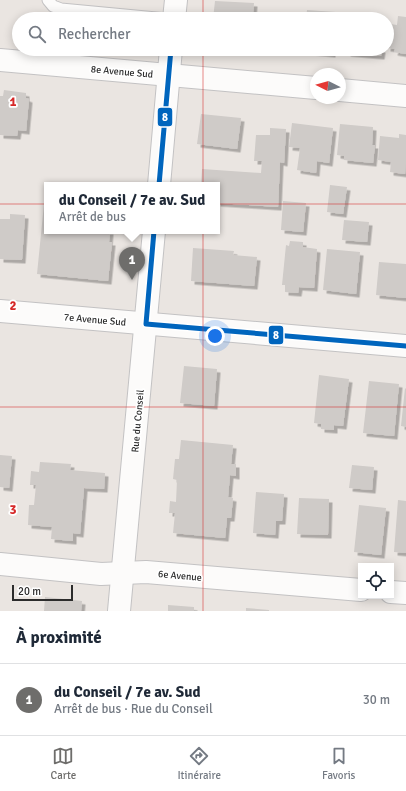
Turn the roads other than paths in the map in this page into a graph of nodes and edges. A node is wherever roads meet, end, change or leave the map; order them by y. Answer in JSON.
{"nodes":[{"id":1,"x":48,"y":0,"type":"edge"},
{"id":2,"x":176,"y":0,"type":"edge"},
{"id":3,"x":92,"y":12,"type":"edge"},
{"id":4,"x":175,"y":12,"type":"edge"},
{"id":5,"x":170,"y":56,"type":"edge"},
{"id":6,"x":0,"y":60,"type":"edge"},
{"id":7,"x":169,"y":75,"type":"junction"},
{"id":8,"x":310,"y":87,"type":"edge"},
{"id":9,"x":346,"y":91,"type":"edge"},
{"id":10,"x":406,"y":96,"type":"edge"},
{"id":11,"x":159,"y":182,"type":"edge"},
{"id":12,"x":154,"y":234,"type":"edge"},
{"id":13,"x":0,"y":311,"type":"edge"},
{"id":14,"x":146,"y":324,"type":"junction"},
{"id":15,"x":406,"y":346,"type":"edge"},
{"id":16,"x":0,"y":564,"type":"edge"},
{"id":17,"x":123,"y":573,"type":"junction"},
{"id":18,"x":358,"y":590,"type":"edge"},
{"id":19,"x":394,"y":592,"type":"edge"},
{"id":20,"x":406,"y":593,"type":"edge"},
{"id":21,"x":119,"y":611,"type":"edge"}],
"edges":[{"from":1,"to":3,"type":"lane"},
{"from":2,"to":4,"type":"street"},
{"from":5,"to":7,"type":"street"},
{"from":6,"to":7,"type":"street","name":"8e Avenue Sud"},
{"from":7,"to":8,"type":"street","name":"8e Avenue Sud"},
{"from":7,"to":11,"type":"street"},
{"from":9,"to":10,"type":"street"},
{"from":12,"to":14,"type":"street","name":"Rue du Conseil"},
{"from":13,"to":14,"type":"street","name":"7e Avenue Sud"},
{"from":14,"to":15,"type":"street","name":"7e Avenue Sud"},
{"from":14,"to":17,"type":"street","name":"Rue du Conseil"},
{"from":16,"to":17,"type":"street","name":"6e Avenue"},
{"from":17,"to":18,"type":"street","name":"6e Avenue"},
{"from":17,"to":21,"type":"street","name":"Rue du Conseil"},
{"from":19,"to":20,"type":"street"}]}
